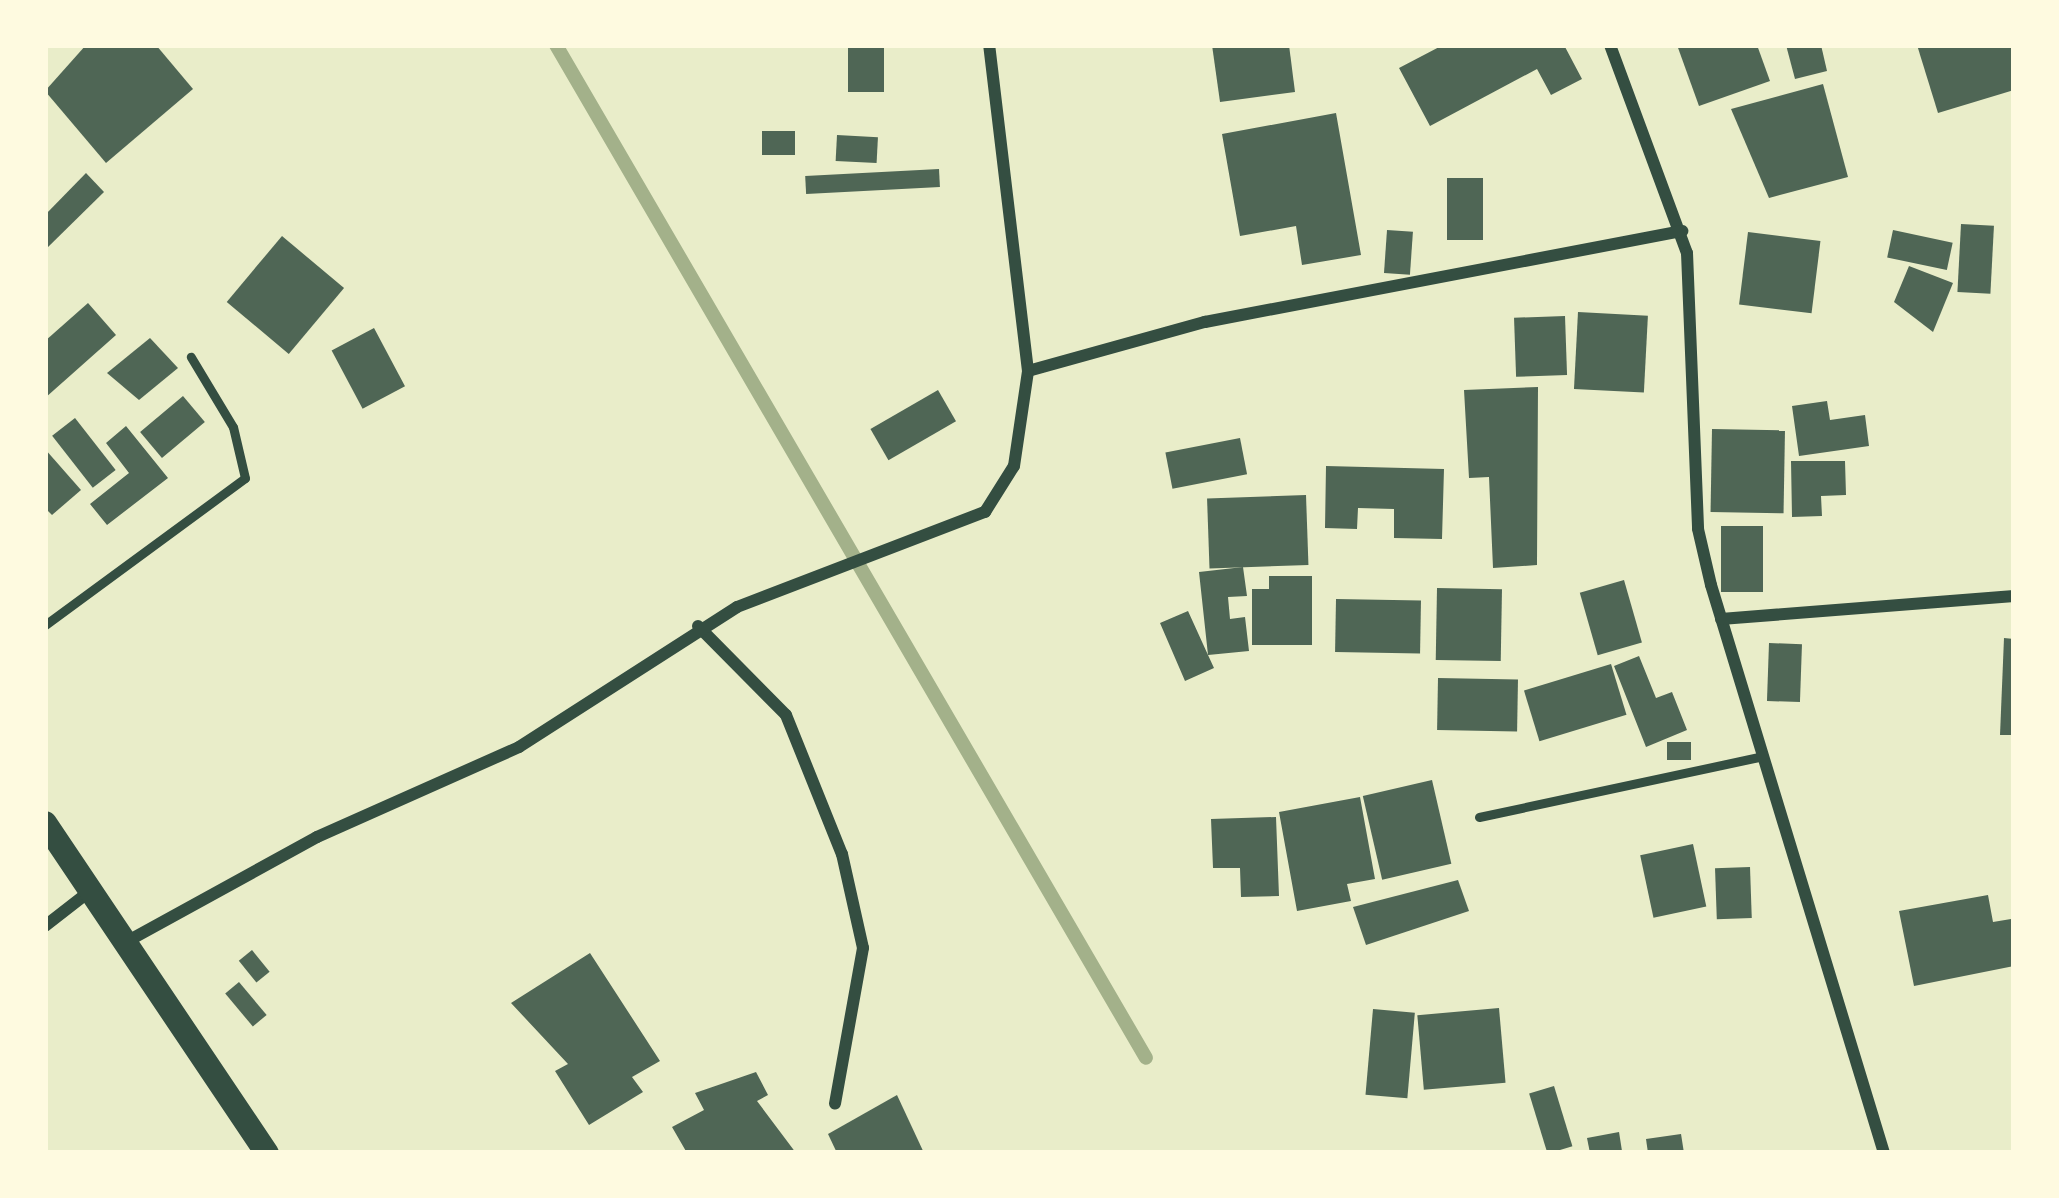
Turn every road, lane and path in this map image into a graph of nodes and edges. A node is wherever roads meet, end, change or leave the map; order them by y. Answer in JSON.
{"nodes":[{"id":1,"x":989,"y":45,"type":"edge"},
{"id":2,"x":1610,"y":45,"type":"edge"},
{"id":3,"x":1682,"y":232,"type":"junction"},
{"id":4,"x":191,"y":357,"type":"dead end"},
{"id":5,"x":1028,"y":371,"type":"junction"},
{"id":6,"x":2014,"y":596,"type":"edge"},
{"id":7,"x":1721,"y":619,"type":"junction"},
{"id":8,"x":45,"y":626,"type":"edge"},
{"id":9,"x":698,"y":626,"type":"junction"},
{"id":10,"x":1764,"y":756,"type":"junction"},
{"id":11,"x":1479,"y":818,"type":"dead end"},
{"id":12,"x":45,"y":823,"type":"edge"},
{"id":13,"x":91,"y":890,"type":"junction"},
{"id":14,"x":45,"y":926,"type":"edge"},
{"id":15,"x":126,"y":942,"type":"junction"},
{"id":16,"x":835,"y":1103,"type":"dead end"},
{"id":17,"x":267,"y":1153,"type":"edge"},
{"id":18,"x":1885,"y":1153,"type":"edge"}],
"edges":[{"from":1,"to":5,"type":"street"},
{"from":2,"to":3,"type":"street"},
{"from":3,"to":5,"type":"street"},
{"from":3,"to":7,"type":"street"},
{"from":4,"to":8,"type":"lane"},
{"from":5,"to":9,"type":"street"},
{"from":6,"to":7,"type":"street"},
{"from":7,"to":10,"type":"street"},
{"from":9,"to":15,"type":"street"},
{"from":9,"to":16,"type":"street"},
{"from":10,"to":11,"type":"lane"},
{"from":10,"to":18,"type":"street"},
{"from":12,"to":13,"type":"main road"},
{"from":13,"to":14,"type":"street"},
{"from":13,"to":15,"type":"main road"},
{"from":15,"to":17,"type":"main road"}]}
